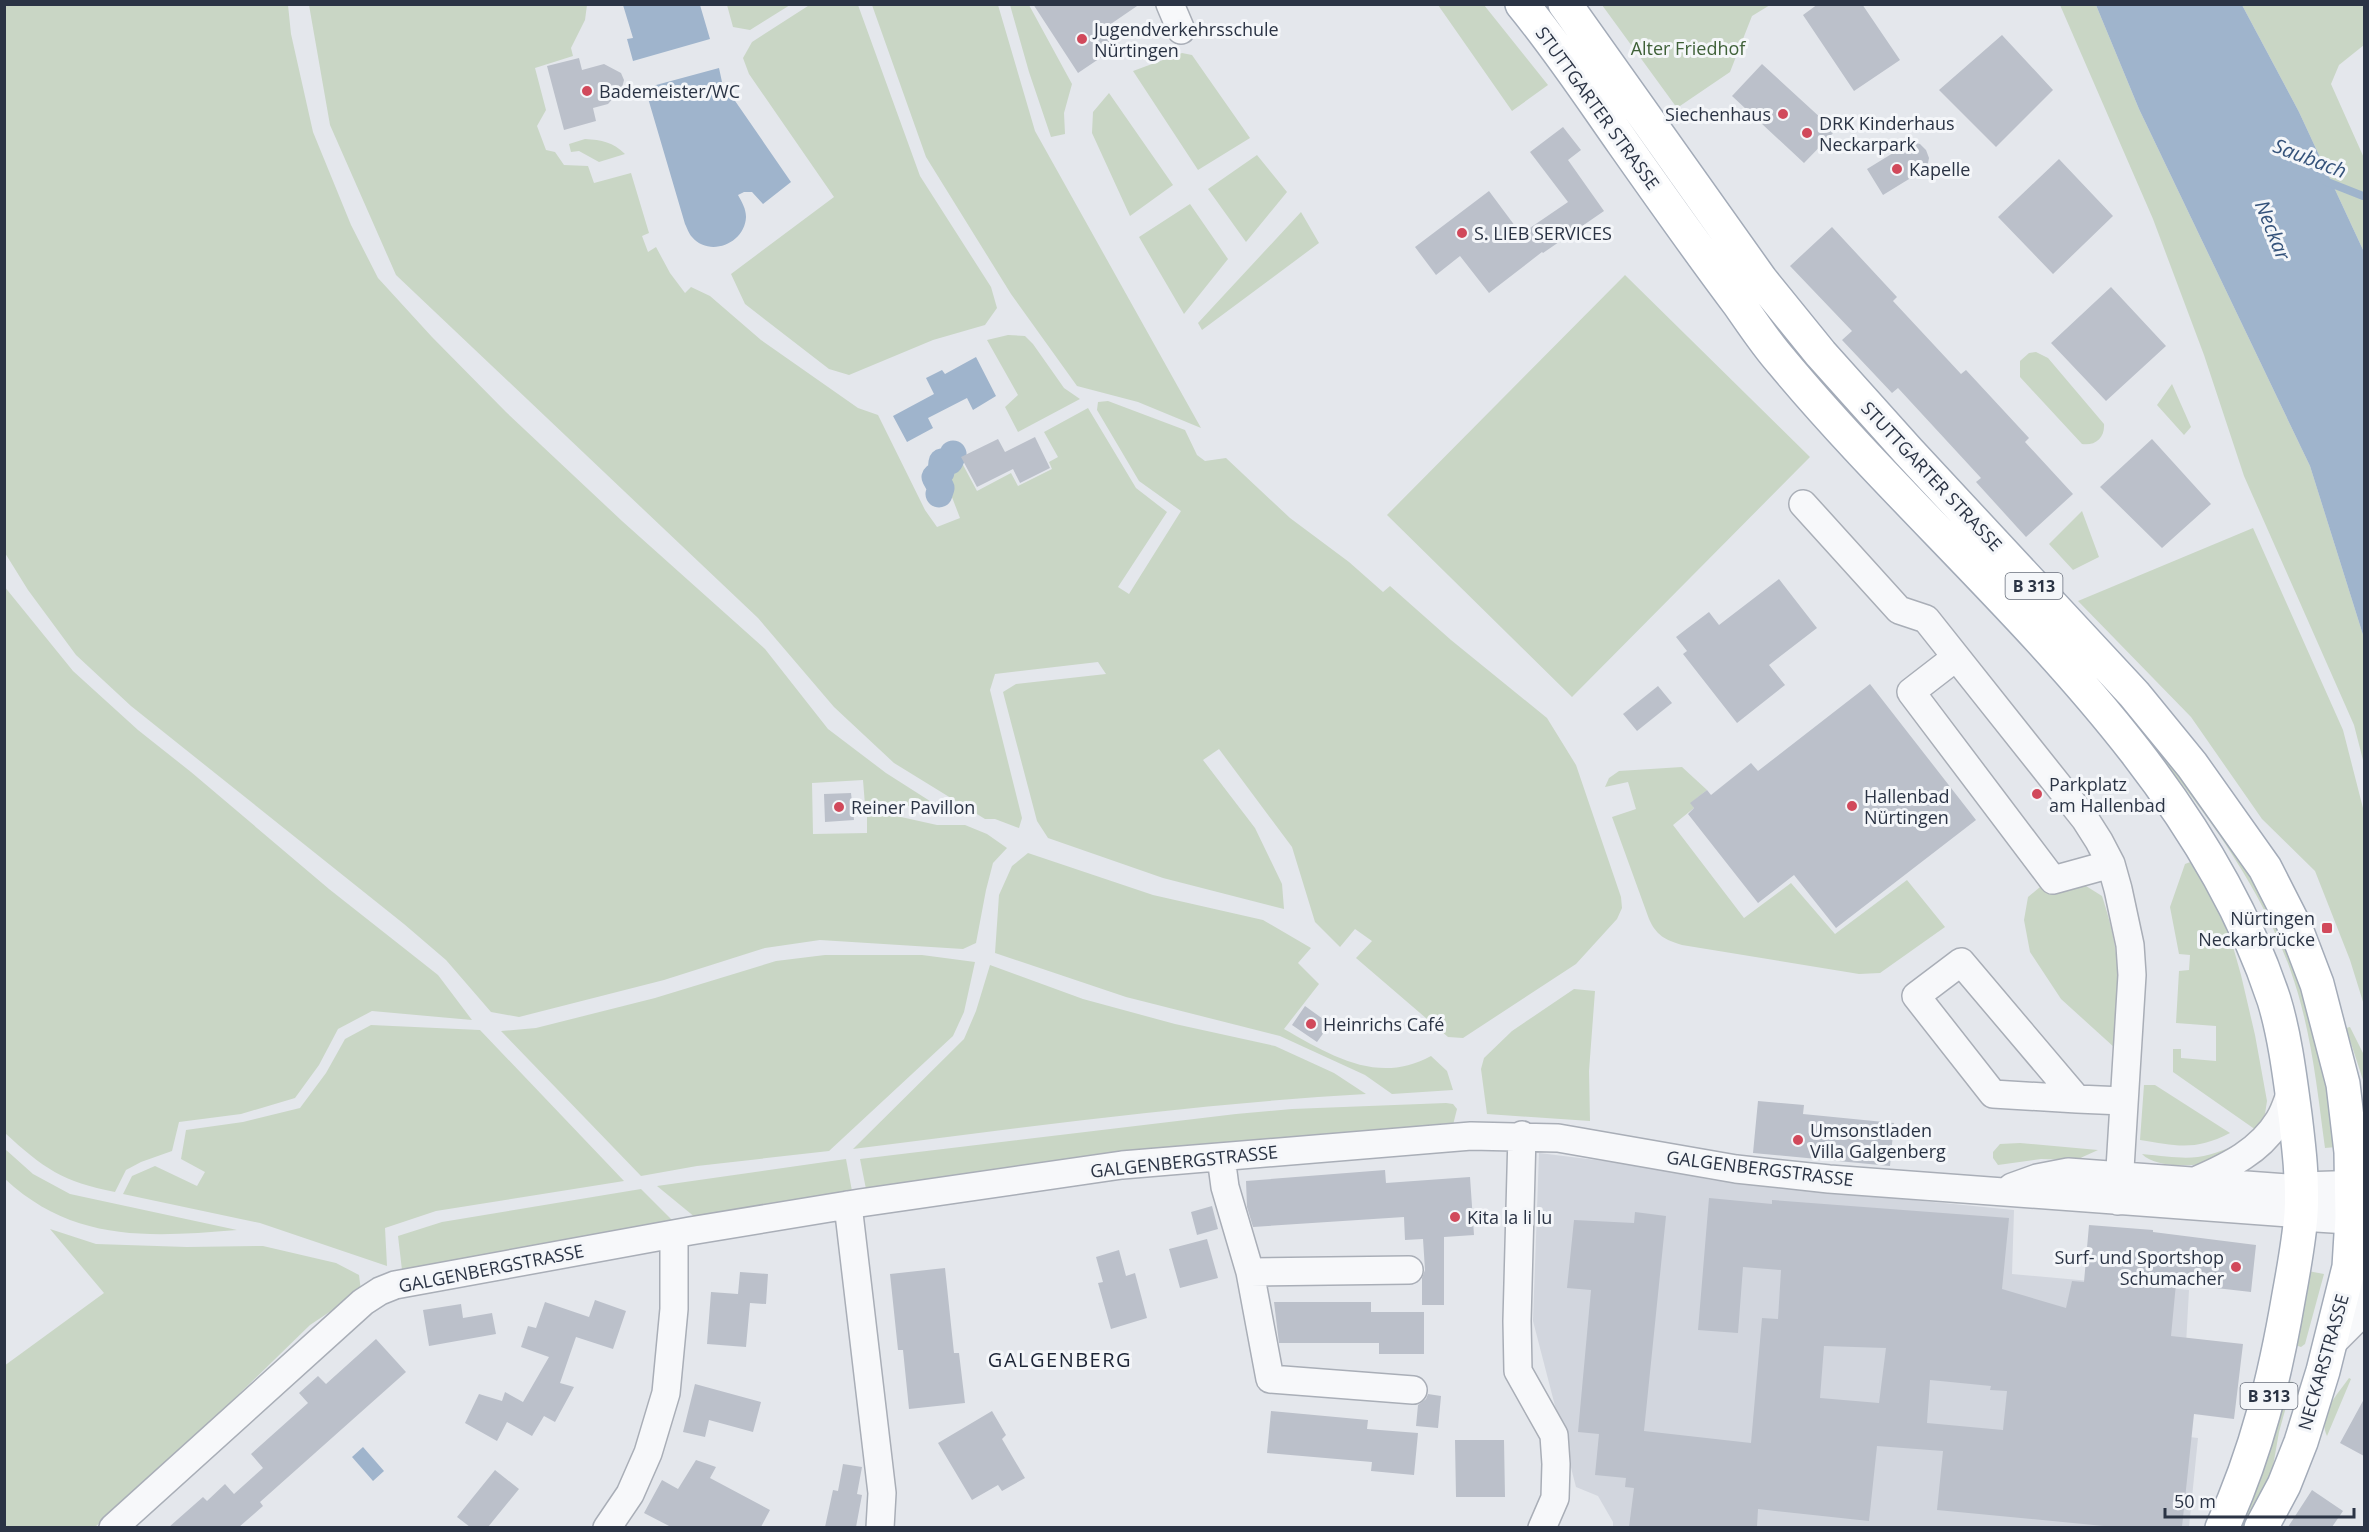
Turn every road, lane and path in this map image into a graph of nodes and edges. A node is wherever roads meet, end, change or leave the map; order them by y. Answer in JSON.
{"nodes":[{"id":1,"x":1170,"y":4,"type":"edge"},
{"id":2,"x":1522,"y":4,"type":"edge"},
{"id":3,"x":1566,"y":4,"type":"edge"},
{"id":4,"x":1181,"y":30,"type":"dead end"},
{"id":5,"x":1803,"y":504,"type":"dead end"},
{"id":6,"x":1955,"y":658,"type":"junction"},
{"id":7,"x":2111,"y":864,"type":"junction"},
{"id":8,"x":2343,"y":1084,"type":"junction"},
{"id":9,"x":2292,"y":1089,"type":"junction"},
{"id":10,"x":2077,"y":1099,"type":"junction"},
{"id":11,"x":2123,"y":1101,"type":"junction"},
{"id":12,"x":2364,"y":1113,"type":"edge"},
{"id":13,"x":1522,"y":1135,"type":"junction"},
{"id":14,"x":1221,"y":1157,"type":"junction"},
{"id":15,"x":2193,"y":1181,"type":"junction"},
{"id":16,"x":2119,"y":1188,"type":"junction"},
{"id":17,"x":2301,"y":1202,"type":"junction"},
{"id":18,"x":2358,"y":1202,"type":"edge"},
{"id":19,"x":848,"y":1205,"type":"junction"},
{"id":20,"x":674,"y":1234,"type":"junction"},
{"id":21,"x":1410,"y":1270,"type":"dead end"},
{"id":22,"x":1250,"y":1272,"type":"junction"},
{"id":23,"x":2364,"y":1288,"type":"edge"},
{"id":24,"x":2332,"y":1339,"type":"junction"},
{"id":25,"x":2278,"y":1359,"type":"junction"},
{"id":26,"x":2323,"y":1371,"type":"junction"},
{"id":27,"x":1413,"y":1390,"type":"dead end"},
{"id":28,"x":112,"y":1527,"type":"edge"},
{"id":29,"x":607,"y":1527,"type":"edge"},
{"id":30,"x":880,"y":1527,"type":"edge"},
{"id":31,"x":1542,"y":1527,"type":"edge"},
{"id":32,"x":2222,"y":1527,"type":"edge"},
{"id":33,"x":2260,"y":1527,"type":"edge"}],
"edges":[{"from":1,"to":4,"type":"street"},
{"from":2,"to":9,"type":"main road","name":"STUTTGARTER STRASSE","number":"B 313"},
{"from":3,"to":8,"type":"main road","name":"STUTTGARTER STRASSE","number":"B 313"},
{"from":5,"to":6,"type":"street"},
{"from":6,"to":7,"type":"street"},
{"from":6,"to":7,"type":"street"},
{"from":7,"to":11,"type":"street"},
{"from":8,"to":12,"type":"street"},
{"from":8,"to":18,"type":"main road","name":"STUTTGARTER STRASSE","number":"B 313"},
{"from":9,"to":15,"type":"street","name":"GALGENBERGSTRASSE"},
{"from":9,"to":17,"type":"main road","name":"STUTTGARTER STRASSE","number":"B 313"},
{"from":10,"to":10,"type":"street"},
{"from":10,"to":11,"type":"street"},
{"from":11,"to":16,"type":"street"},
{"from":13,"to":14,"type":"street","name":"GALGENBERGSTRASSE"},
{"from":13,"to":16,"type":"street","name":"GALGENBERGSTRASSE"},
{"from":13,"to":31,"type":"street"},
{"from":14,"to":19,"type":"street","name":"GALGENBERGSTRASSE"},
{"from":14,"to":22,"type":"street"},
{"from":15,"to":16,"type":"street","name":"GALGENBERGSTRASSE"},
{"from":15,"to":17,"type":"street","name":"GALGENBERGSTRASSE"},
{"from":16,"to":17,"type":"street","name":"GALGENBERGSTRASSE"},
{"from":17,"to":18,"type":"street"},
{"from":17,"to":25,"type":"main road","number":"B 313"},
{"from":18,"to":24,"type":"main road","name":"NECKARSTRASSE","number":"B 313"},
{"from":19,"to":20,"type":"street","name":"GALGENBERGSTRASSE"},
{"from":19,"to":30,"type":"street"},
{"from":20,"to":28,"type":"street","name":"GALGENBERGSTRASSE"},
{"from":20,"to":29,"type":"street"},
{"from":21,"to":22,"type":"street"},
{"from":22,"to":27,"type":"street"},
{"from":23,"to":24,"type":"street"},
{"from":24,"to":26,"type":"main road","name":"NECKARSTRASSE","number":"B 313"},
{"from":25,"to":26,"type":"main road"},
{"from":25,"to":32,"type":"main road","number":"B 313"},
{"from":26,"to":33,"type":"main road","name":"NECKARSTRASSE","number":"B 313"}]}
